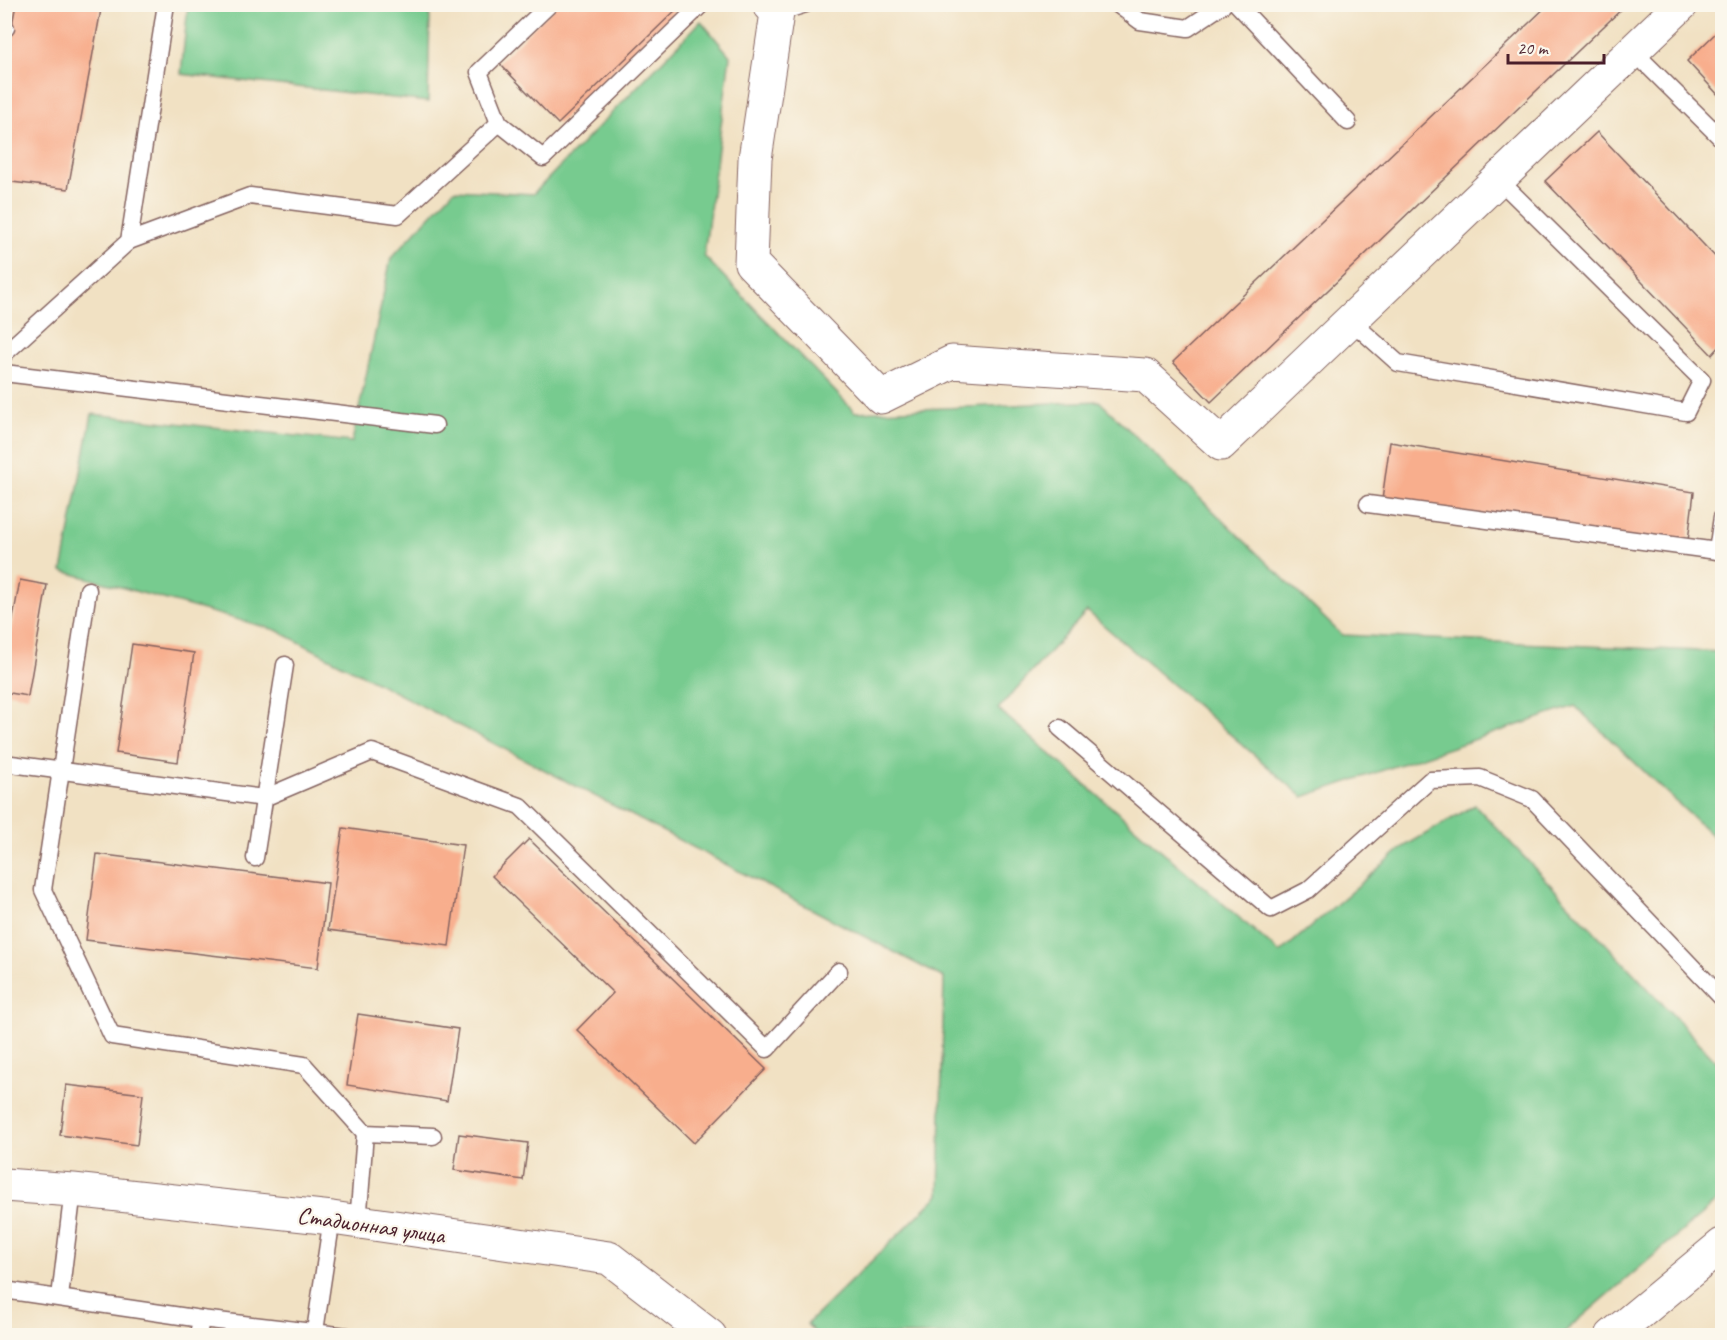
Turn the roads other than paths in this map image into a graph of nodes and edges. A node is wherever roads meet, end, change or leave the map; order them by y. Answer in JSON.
{"nodes":[{"id":1,"x":166,"y":4,"type":"edge"},
{"id":2,"x":550,"y":4,"type":"edge"},
{"id":3,"x":702,"y":4,"type":"edge"},
{"id":4,"x":1117,"y":4,"type":"edge"},
{"id":5,"x":1224,"y":4,"type":"edge"},
{"id":6,"x":1237,"y":4,"type":"edge"},
{"id":7,"x":1682,"y":4,"type":"edge"},
{"id":8,"x":784,"y":7,"type":"edge"},
{"id":9,"x":1633,"y":51,"type":"junction"},
{"id":10,"x":1348,"y":122,"type":"dead end"},
{"id":11,"x":499,"y":123,"type":"junction"},
{"id":12,"x":1722,"y":139,"type":"edge"},
{"id":13,"x":1498,"y":179,"type":"junction"},
{"id":14,"x":129,"y":241,"type":"junction"},
{"id":15,"x":1350,"y":321,"type":"junction"},
{"id":16,"x":4,"y":354,"type":"edge"},
{"id":17,"x":4,"y":373,"type":"edge"},
{"id":18,"x":435,"y":425,"type":"dead end"},
{"id":19,"x":1368,"y":504,"type":"dead end"},
{"id":20,"x":1722,"y":517,"type":"edge"},
{"id":21,"x":88,"y":590,"type":"dead end"},
{"id":22,"x":285,"y":665,"type":"dead end"},
{"id":23,"x":1060,"y":728,"type":"dead end"},
{"id":24,"x":4,"y":763,"type":"edge"},
{"id":25,"x":60,"y":771,"type":"junction"},
{"id":26,"x":264,"y":798,"type":"junction"},
{"id":27,"x":255,"y":858,"type":"dead end"},
{"id":28,"x":839,"y":971,"type":"dead end"},
{"id":29,"x":1722,"y":998,"type":"edge"},
{"id":30,"x":365,"y":1133,"type":"junction"},
{"id":31,"x":433,"y":1136,"type":"dead end"},
{"id":32,"x":4,"y":1185,"type":"edge"},
{"id":33,"x":73,"y":1190,"type":"junction"},
{"id":34,"x":345,"y":1221,"type":"junction"},
{"id":35,"x":1722,"y":1245,"type":"edge"},
{"id":36,"x":4,"y":1290,"type":"edge"},
{"id":37,"x":60,"y":1297,"type":"junction"},
{"id":38,"x":200,"y":1327,"type":"edge"},
{"id":39,"x":315,"y":1331,"type":"junction"},
{"id":40,"x":347,"y":1335,"type":"edge"},
{"id":41,"x":710,"y":1335,"type":"edge"},
{"id":42,"x":1612,"y":1335,"type":"edge"}],
"edges":[{"from":1,"to":14,"type":"lane"},
{"from":2,"to":11,"type":"lane"},
{"from":3,"to":11,"type":"lane"},
{"from":4,"to":5,"type":"lane"},
{"from":6,"to":10,"type":"lane"},
{"from":7,"to":9,"type":"street"},
{"from":8,"to":15,"type":"street"},
{"from":9,"to":12,"type":"lane"},
{"from":9,"to":13,"type":"street"},
{"from":11,"to":14,"type":"lane"},
{"from":13,"to":15,"type":"street"},
{"from":13,"to":15,"type":"lane"},
{"from":14,"to":16,"type":"lane"},
{"from":17,"to":18,"type":"lane"},
{"from":19,"to":20,"type":"lane"},
{"from":21,"to":25,"type":"lane"},
{"from":22,"to":26,"type":"lane"},
{"from":23,"to":29,"type":"lane"},
{"from":24,"to":25,"type":"lane"},
{"from":25,"to":26,"type":"lane"},
{"from":25,"to":30,"type":"lane"},
{"from":26,"to":27,"type":"lane"},
{"from":26,"to":28,"type":"lane"},
{"from":30,"to":31,"type":"lane"},
{"from":30,"to":34,"type":"lane"},
{"from":32,"to":33,"type":"street","name":"Стадионная улица"},
{"from":33,"to":34,"type":"street","name":"Стадионная улица"},
{"from":33,"to":37,"type":"lane"},
{"from":34,"to":39,"type":"lane"},
{"from":34,"to":41,"type":"street","name":"Стадионная улица"},
{"from":35,"to":42,"type":"street"},
{"from":36,"to":37,"type":"lane"},
{"from":37,"to":38,"type":"lane"},
{"from":38,"to":39,"type":"lane"},
{"from":39,"to":40,"type":"lane"}]}
